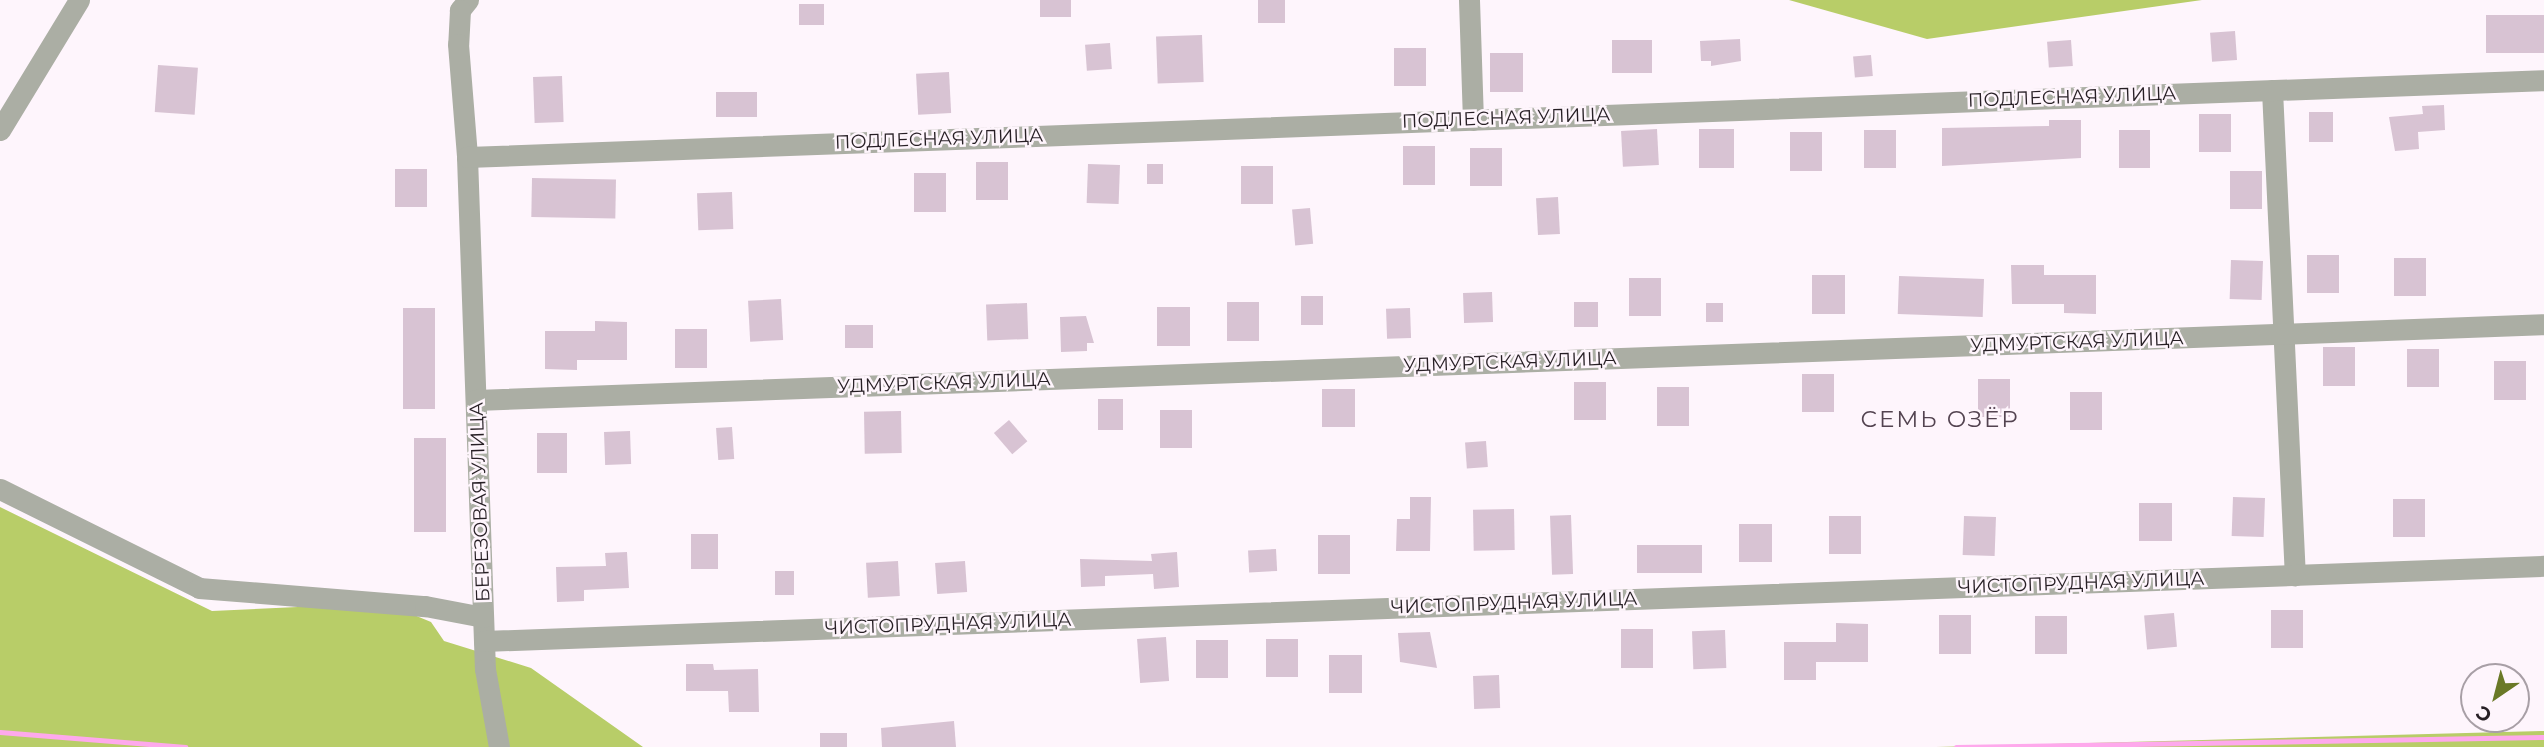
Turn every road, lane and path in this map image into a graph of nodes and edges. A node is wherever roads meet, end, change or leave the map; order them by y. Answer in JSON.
{"nodes":[{"id":1,"x":79,"y":0,"type":"edge"},
{"id":2,"x":1469,"y":0,"type":"edge"},
{"id":3,"x":464,"y":5,"type":"edge"},
{"id":4,"x":2544,"y":80,"type":"edge"},
{"id":5,"x":2272,"y":90,"type":"junction"},
{"id":6,"x":1473,"y":120,"type":"junction"},
{"id":7,"x":0,"y":130,"type":"edge"},
{"id":8,"x":467,"y":157,"type":"junction"},
{"id":9,"x":2544,"y":324,"type":"edge"},
{"id":10,"x":2284,"y":334,"type":"junction"},
{"id":11,"x":476,"y":400,"type":"junction"},
{"id":12,"x":1,"y":490,"type":"edge"},
{"id":13,"x":2544,"y":566,"type":"edge"},
{"id":14,"x":2295,"y":575,"type":"junction"},
{"id":15,"x":483,"y":617,"type":"junction"},
{"id":16,"x":484,"y":641,"type":"junction"},
{"id":17,"x":499,"y":747,"type":"edge"}],
"edges":[{"from":1,"to":7,"type":"street"},
{"from":2,"to":6,"type":"street"},
{"from":3,"to":8,"type":"street","name":"БЕРЕЗОВАЯ УЛИЦА"},
{"from":4,"to":5,"type":"street","name":"ПОДЛЕСНАЯ УЛИЦА"},
{"from":5,"to":6,"type":"street","name":"ПОДЛЕСНАЯ УЛИЦА"},
{"from":5,"to":10,"type":"street"},
{"from":6,"to":8,"type":"street","name":"ПОДЛЕСНАЯ УЛИЦА"},
{"from":8,"to":11,"type":"street","name":"БЕРЕЗОВАЯ УЛИЦА"},
{"from":9,"to":10,"type":"street","name":"УДМУРТСКАЯ УЛИЦА"},
{"from":10,"to":11,"type":"street","name":"УДМУРТСКАЯ УЛИЦА"},
{"from":10,"to":14,"type":"street"},
{"from":11,"to":15,"type":"street","name":"БЕРЕЗОВАЯ УЛИЦА"},
{"from":12,"to":15,"type":"street","name":"БЕРЕЗОВАЯ УЛИЦА"},
{"from":13,"to":14,"type":"street","name":"ЧИСТОПРУДНАЯ УЛИЦА"},
{"from":14,"to":16,"type":"street","name":"ЧИСТОПРУДНАЯ УЛИЦА"},
{"from":15,"to":16,"type":"street"},
{"from":16,"to":17,"type":"street"}]}
